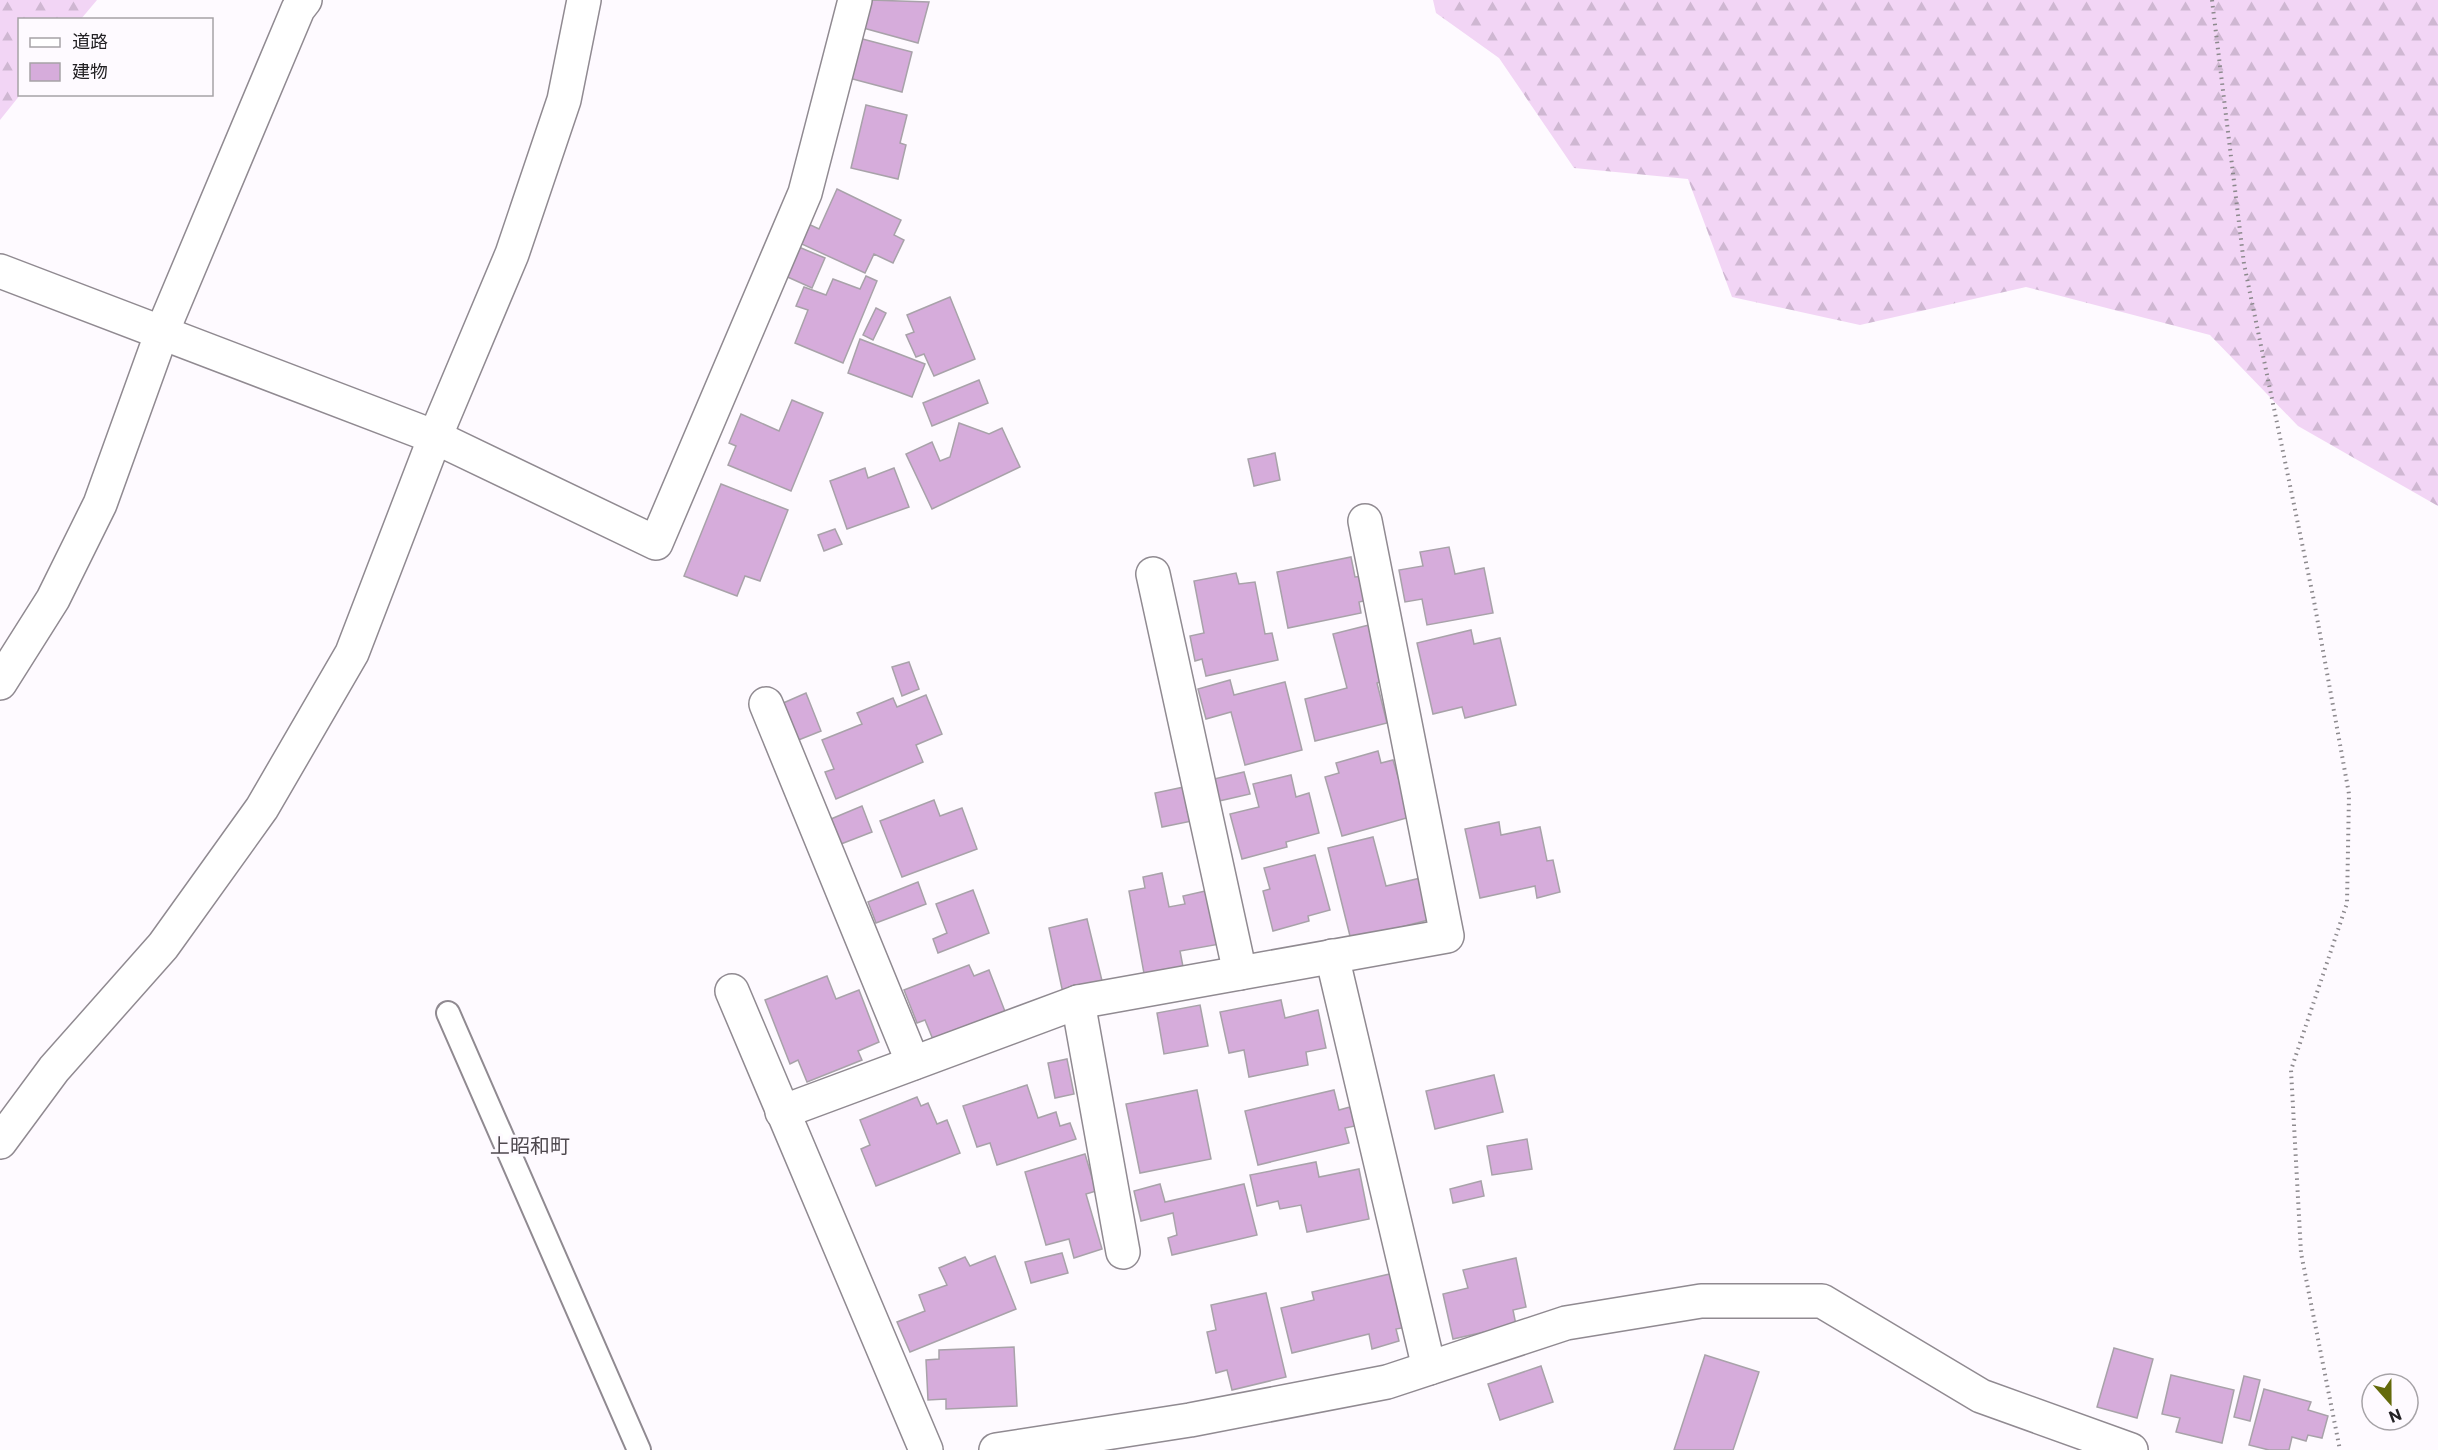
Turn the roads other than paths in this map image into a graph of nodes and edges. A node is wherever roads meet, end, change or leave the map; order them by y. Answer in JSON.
{"nodes":[{"id":1,"x":305,"y":0,"type":"edge"},
{"id":2,"x":584,"y":0,"type":"edge"},
{"id":3,"x":855,"y":0,"type":"edge"},
{"id":4,"x":0,"y":270,"type":"edge"},
{"id":5,"x":162,"y":332,"type":"junction"},
{"id":6,"x":435,"y":437,"type":"junction"},
{"id":7,"x":1365,"y":521,"type":"dead end"},
{"id":8,"x":1153,"y":574,"type":"dead end"},
{"id":9,"x":0,"y":683,"type":"edge"},
{"id":10,"x":765,"y":704,"type":"dead end"},
{"id":11,"x":1332,"y":956,"type":"junction"},
{"id":12,"x":1240,"y":973,"type":"junction"},
{"id":13,"x":732,"y":991,"type":"dead end"},
{"id":14,"x":1078,"y":1002,"type":"junction"},
{"id":15,"x":448,"y":1013,"type":"dead end"},
{"id":16,"x":913,"y":1063,"type":"junction"},
{"id":17,"x":782,"y":1112,"type":"junction"},
{"id":18,"x":0,"y":1142,"type":"edge"},
{"id":19,"x":1123,"y":1252,"type":"dead end"},
{"id":20,"x":1429,"y":1368,"type":"junction"},
{"id":21,"x":639,"y":1450,"type":"edge"},
{"id":22,"x":926,"y":1450,"type":"edge"},
{"id":23,"x":996,"y":1450,"type":"edge"},
{"id":24,"x":2131,"y":1450,"type":"edge"}],
"edges":[{"from":1,"to":5,"type":"street"},
{"from":2,"to":6,"type":"street"},
{"from":3,"to":6,"type":"street"},
{"from":4,"to":5,"type":"street"},
{"from":5,"to":6,"type":"street"},
{"from":5,"to":9,"type":"street"},
{"from":6,"to":18,"type":"street"},
{"from":7,"to":11,"type":"street"},
{"from":8,"to":12,"type":"street"},
{"from":10,"to":16,"type":"street"},
{"from":11,"to":12,"type":"street"},
{"from":11,"to":20,"type":"street"},
{"from":12,"to":14,"type":"street"},
{"from":13,"to":17,"type":"street"},
{"from":14,"to":16,"type":"street"},
{"from":14,"to":19,"type":"street"},
{"from":15,"to":21,"type":"lane"},
{"from":16,"to":17,"type":"street"},
{"from":17,"to":22,"type":"street"},
{"from":20,"to":23,"type":"street"},
{"from":20,"to":24,"type":"street"}]}
